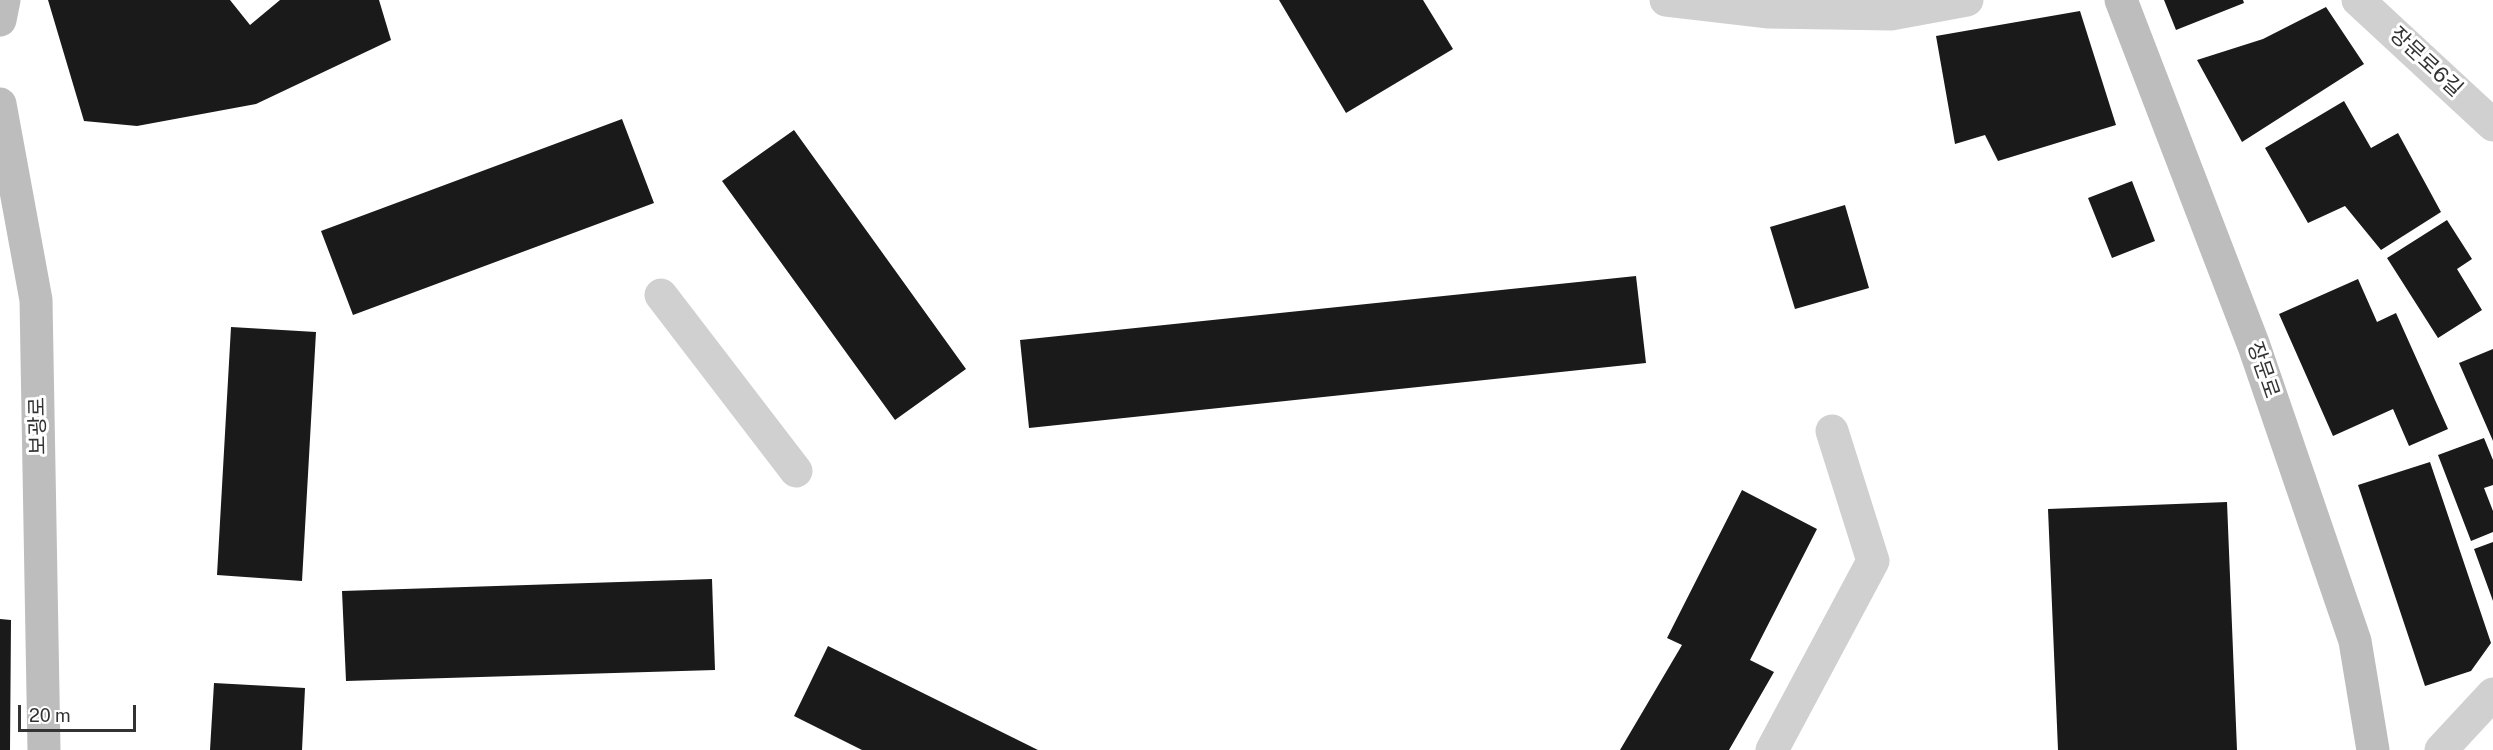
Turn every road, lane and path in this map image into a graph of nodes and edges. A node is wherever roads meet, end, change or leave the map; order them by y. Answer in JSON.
{"nodes":[{"id":1,"x":4,"y":0,"type":"edge"},
{"id":2,"x":1666,"y":0,"type":"edge"},
{"id":3,"x":1967,"y":0,"type":"edge"},
{"id":4,"x":2121,"y":0,"type":"edge"},
{"id":5,"x":2358,"y":0,"type":"edge"},
{"id":6,"x":1767,"y":6,"type":"edge"},
{"id":7,"x":0,"y":20,"type":"edge"},
{"id":8,"x":0,"y":104,"type":"edge"},
{"id":9,"x":2493,"y":125,"type":"edge"},
{"id":10,"x":661,"y":295,"type":"dead end"},
{"id":11,"x":1832,"y":431,"type":"dead end"},
{"id":12,"x":796,"y":471,"type":"dead end"},
{"id":13,"x":2493,"y":694,"type":"edge"},
{"id":14,"x":44,"y":750,"type":"edge"},
{"id":15,"x":1772,"y":750,"type":"edge"},
{"id":16,"x":2373,"y":750,"type":"edge"},
{"id":17,"x":2440,"y":750,"type":"edge"}],
"edges":[{"from":1,"to":7,"type":"street"},
{"from":2,"to":6,"type":"street"},
{"from":3,"to":6,"type":"street"},
{"from":4,"to":16,"type":"street","name":"장문로"},
{"from":5,"to":9,"type":"street","name":"장문로6길"},
{"from":8,"to":14,"type":"street","name":"보광로"},
{"from":10,"to":12,"type":"street"},
{"from":11,"to":15,"type":"street"},
{"from":13,"to":17,"type":"street"}]}
